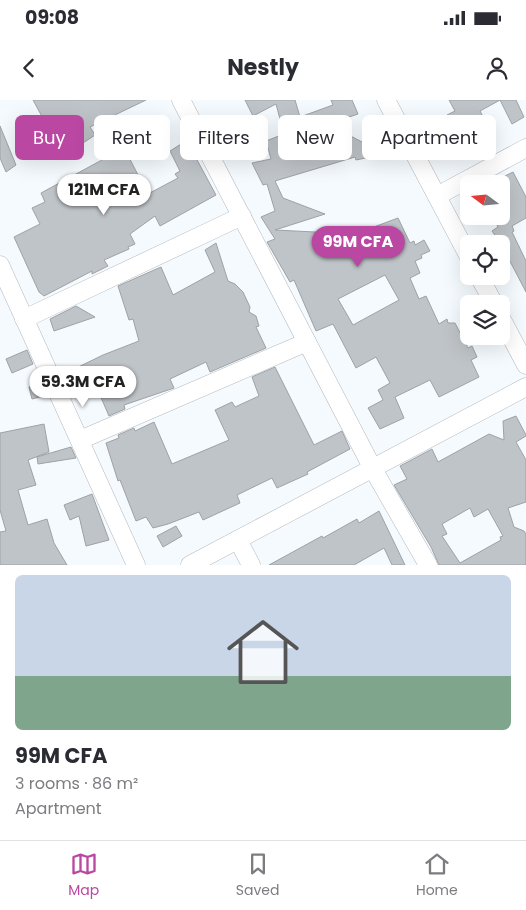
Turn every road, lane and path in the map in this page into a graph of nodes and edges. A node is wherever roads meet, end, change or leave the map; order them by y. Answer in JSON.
{"nodes":[{"id":1,"x":181,"y":100,"type":"edge"},
{"id":2,"x":386,"y":100,"type":"edge"},
{"id":3,"x":526,"y":148,"type":"edge"},
{"id":4,"x":437,"y":196,"type":"junction"},
{"id":5,"x":242,"y":216,"type":"junction"},
{"id":6,"x":460,"y":240,"type":"edge"},
{"id":7,"x":0,"y":265,"type":"edge"},
{"id":8,"x":24,"y":318,"type":"junction"},
{"id":9,"x":510,"y":335,"type":"edge"},
{"id":10,"x":307,"y":342,"type":"junction"},
{"id":11,"x":526,"y":365,"type":"edge"},
{"id":12,"x":526,"y":387,"type":"edge"},
{"id":13,"x":80,"y":440,"type":"junction"},
{"id":14,"x":372,"y":469,"type":"junction"},
{"id":15,"x":238,"y":540,"type":"junction"},
{"id":16,"x":136,"y":565,"type":"edge"},
{"id":17,"x":190,"y":565,"type":"edge"},
{"id":18,"x":251,"y":565,"type":"edge"},
{"id":19,"x":428,"y":565,"type":"edge"}],
"edges":[{"from":1,"to":5,"type":"street"},
{"from":2,"to":4,"type":"street"},
{"from":3,"to":4,"type":"street"},
{"from":4,"to":6,"type":"street"},
{"from":5,"to":8,"type":"street"},
{"from":5,"to":10,"type":"street"},
{"from":7,"to":8,"type":"street"},
{"from":8,"to":13,"type":"street"},
{"from":9,"to":11,"type":"street"},
{"from":10,"to":13,"type":"street"},
{"from":10,"to":14,"type":"street"},
{"from":12,"to":14,"type":"street"},
{"from":13,"to":16,"type":"street"},
{"from":14,"to":15,"type":"street"},
{"from":14,"to":19,"type":"street"},
{"from":15,"to":17,"type":"street"},
{"from":15,"to":18,"type":"street"}]}
